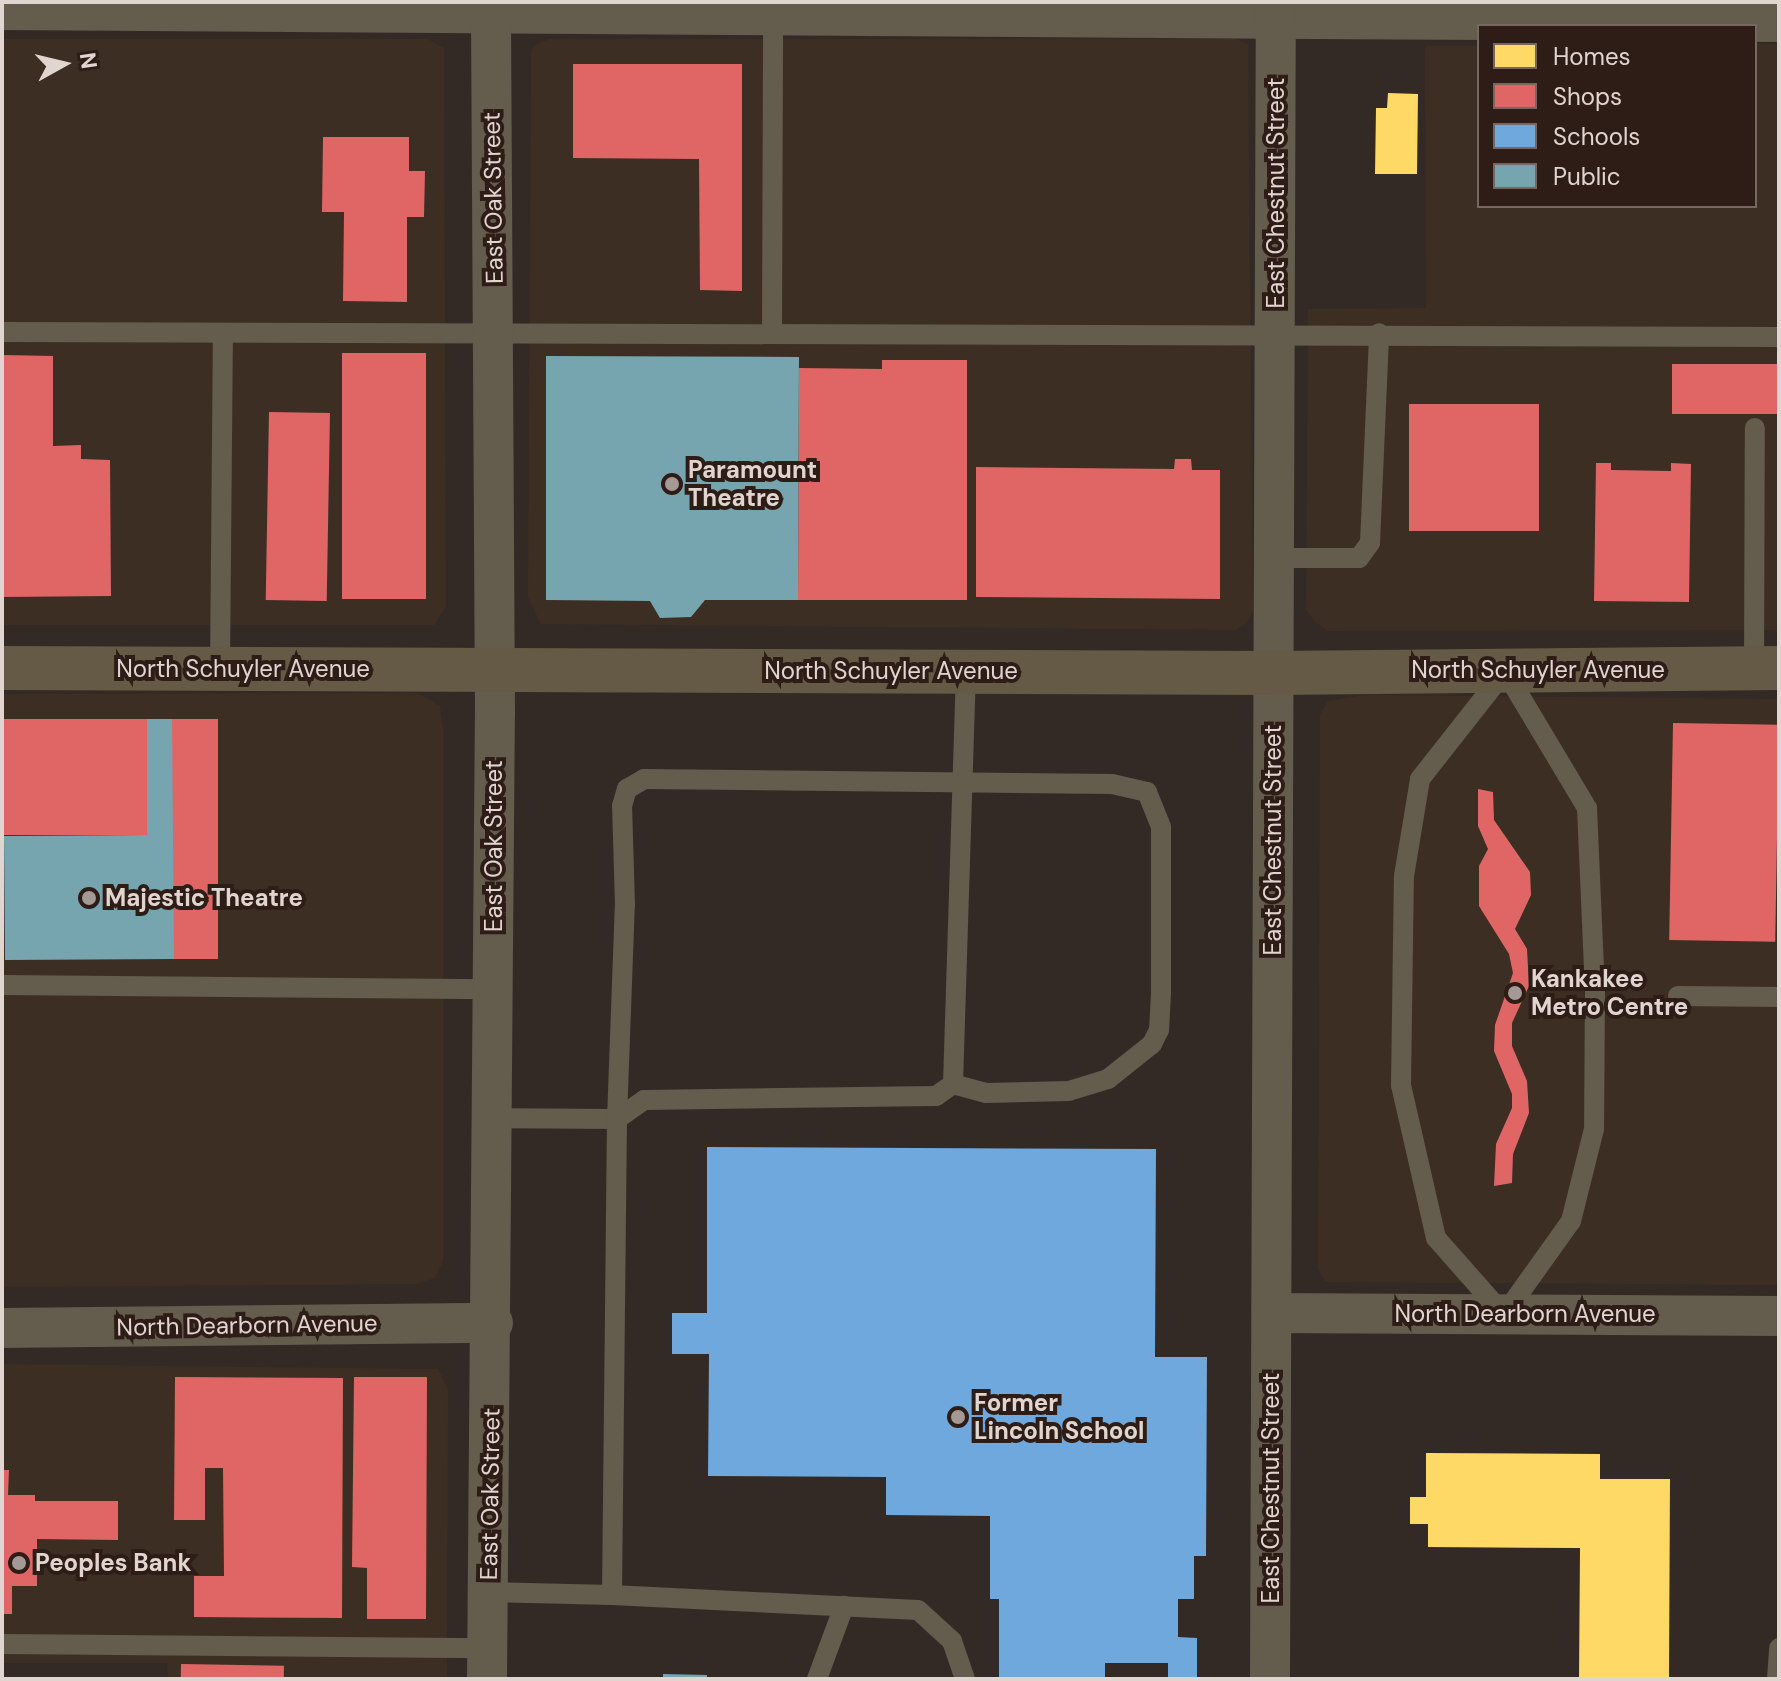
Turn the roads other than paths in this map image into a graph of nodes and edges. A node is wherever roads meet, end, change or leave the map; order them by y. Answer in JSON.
{"nodes":[{"id":1,"x":2,"y":10,"type":"edge"},
{"id":2,"x":1276,"y":10,"type":"edge"},
{"id":3,"x":491,"y":13,"type":"junction"},
{"id":4,"x":773,"y":15,"type":"junction"},
{"id":5,"x":1779,"y":22,"type":"edge"},
{"id":6,"x":2,"y":332,"type":"edge"},
{"id":7,"x":1275,"y":332,"type":"junction"},
{"id":8,"x":223,"y":333,"type":"junction"},
{"id":9,"x":1379,"y":333,"type":"junction"},
{"id":10,"x":494,"y":334,"type":"junction"},
{"id":11,"x":772,"y":334,"type":"junction"},
{"id":12,"x":1779,"y":337,"type":"edge"},
{"id":13,"x":1755,"y":428,"type":"dead end"},
{"id":14,"x":1274,"y":558,"type":"junction"},
{"id":15,"x":2,"y":668,"type":"edge"},
{"id":16,"x":1767,"y":668,"type":"edge"},
{"id":17,"x":220,"y":669,"type":"junction"},
{"id":18,"x":495,"y":669,"type":"junction"},
{"id":19,"x":966,"y":671,"type":"junction"},
{"id":20,"x":1505,"y":671,"type":"junction"},
{"id":21,"x":1274,"y":673,"type":"junction"},
{"id":22,"x":963,"y":785,"type":"junction"},
{"id":23,"x":2,"y":985,"type":"edge"},
{"id":24,"x":494,"y":989,"type":"junction"},
{"id":25,"x":1678,"y":996,"type":"dead end"},
{"id":26,"x":1779,"y":997,"type":"edge"},
{"id":27,"x":953,"y":1084,"type":"junction"},
{"id":28,"x":493,"y":1118,"type":"junction"},
{"id":29,"x":617,"y":1119,"type":"junction"},
{"id":30,"x":1272,"y":1313,"type":"junction"},
{"id":31,"x":1504,"y":1315,"type":"junction"},
{"id":32,"x":1779,"y":1316,"type":"edge"},
{"id":33,"x":493,"y":1323,"type":"junction"},
{"id":34,"x":2,"y":1328,"type":"edge"},
{"id":35,"x":489,"y":1592,"type":"junction"},
{"id":36,"x":612,"y":1595,"type":"junction"},
{"id":37,"x":844,"y":1606,"type":"junction"},
{"id":38,"x":2,"y":1644,"type":"edge"},
{"id":39,"x":1779,"y":1648,"type":"edge"},
{"id":40,"x":488,"y":1663,"type":"edge"},
{"id":41,"x":817,"y":1679,"type":"edge"},
{"id":42,"x":965,"y":1679,"type":"edge"},
{"id":43,"x":1270,"y":1679,"type":"edge"},
{"id":44,"x":1777,"y":1679,"type":"edge"}],
"edges":[{"from":1,"to":3,"type":"street"},
{"from":2,"to":4,"type":"street"},
{"from":2,"to":5,"type":"street"},
{"from":2,"to":7,"type":"street","name":"East Chestnut Street"},
{"from":3,"to":4,"type":"street"},
{"from":3,"to":10,"type":"street","name":"East Oak Street"},
{"from":4,"to":11,"type":"lane"},
{"from":6,"to":8,"type":"lane"},
{"from":7,"to":9,"type":"lane"},
{"from":7,"to":11,"type":"lane"},
{"from":7,"to":14,"type":"street","name":"East Chestnut Street"},
{"from":8,"to":10,"type":"lane"},
{"from":8,"to":17,"type":"lane"},
{"from":9,"to":12,"type":"lane"},
{"from":9,"to":14,"type":"lane"},
{"from":10,"to":11,"type":"lane"},
{"from":10,"to":18,"type":"street","name":"East Oak Street"},
{"from":13,"to":16,"type":"lane"},
{"from":14,"to":21,"type":"street","name":"East Chestnut Street"},
{"from":15,"to":17,"type":"street","name":"North Schuyler Avenue"},
{"from":16,"to":20,"type":"street","name":"North Schuyler Avenue"},
{"from":17,"to":18,"type":"street","name":"North Schuyler Avenue"},
{"from":18,"to":19,"type":"street","name":"North Schuyler Avenue"},
{"from":18,"to":24,"type":"street","name":"East Oak Street"},
{"from":19,"to":21,"type":"street","name":"North Schuyler Avenue"},
{"from":19,"to":22,"type":"lane"},
{"from":20,"to":21,"type":"street","name":"North Schuyler Avenue"},
{"from":20,"to":31,"type":"lane"},
{"from":20,"to":31,"type":"lane"},
{"from":21,"to":30,"type":"street","name":"East Chestnut Street"},
{"from":22,"to":27,"type":"lane"},
{"from":22,"to":27,"type":"lane"},
{"from":22,"to":29,"type":"lane"},
{"from":23,"to":24,"type":"lane"},
{"from":24,"to":28,"type":"street","name":"East Oak Street"},
{"from":25,"to":26,"type":"lane"},
{"from":27,"to":29,"type":"lane"},
{"from":28,"to":29,"type":"lane"},
{"from":28,"to":33,"type":"street","name":"East Oak Street"},
{"from":29,"to":36,"type":"lane"},
{"from":30,"to":31,"type":"street","name":"North Dearborn Avenue"},
{"from":30,"to":43,"type":"street","name":"East Chestnut Street"},
{"from":31,"to":32,"type":"street","name":"North Dearborn Avenue"},
{"from":33,"to":34,"type":"street","name":"North Dearborn Avenue"},
{"from":33,"to":35,"type":"street","name":"East Oak Street"},
{"from":35,"to":36,"type":"lane"},
{"from":35,"to":40,"type":"street","name":"East Oak Street"},
{"from":36,"to":37,"type":"lane"},
{"from":37,"to":41,"type":"lane"},
{"from":37,"to":42,"type":"lane"},
{"from":38,"to":40,"type":"lane"},
{"from":39,"to":44,"type":"lane"}]}
